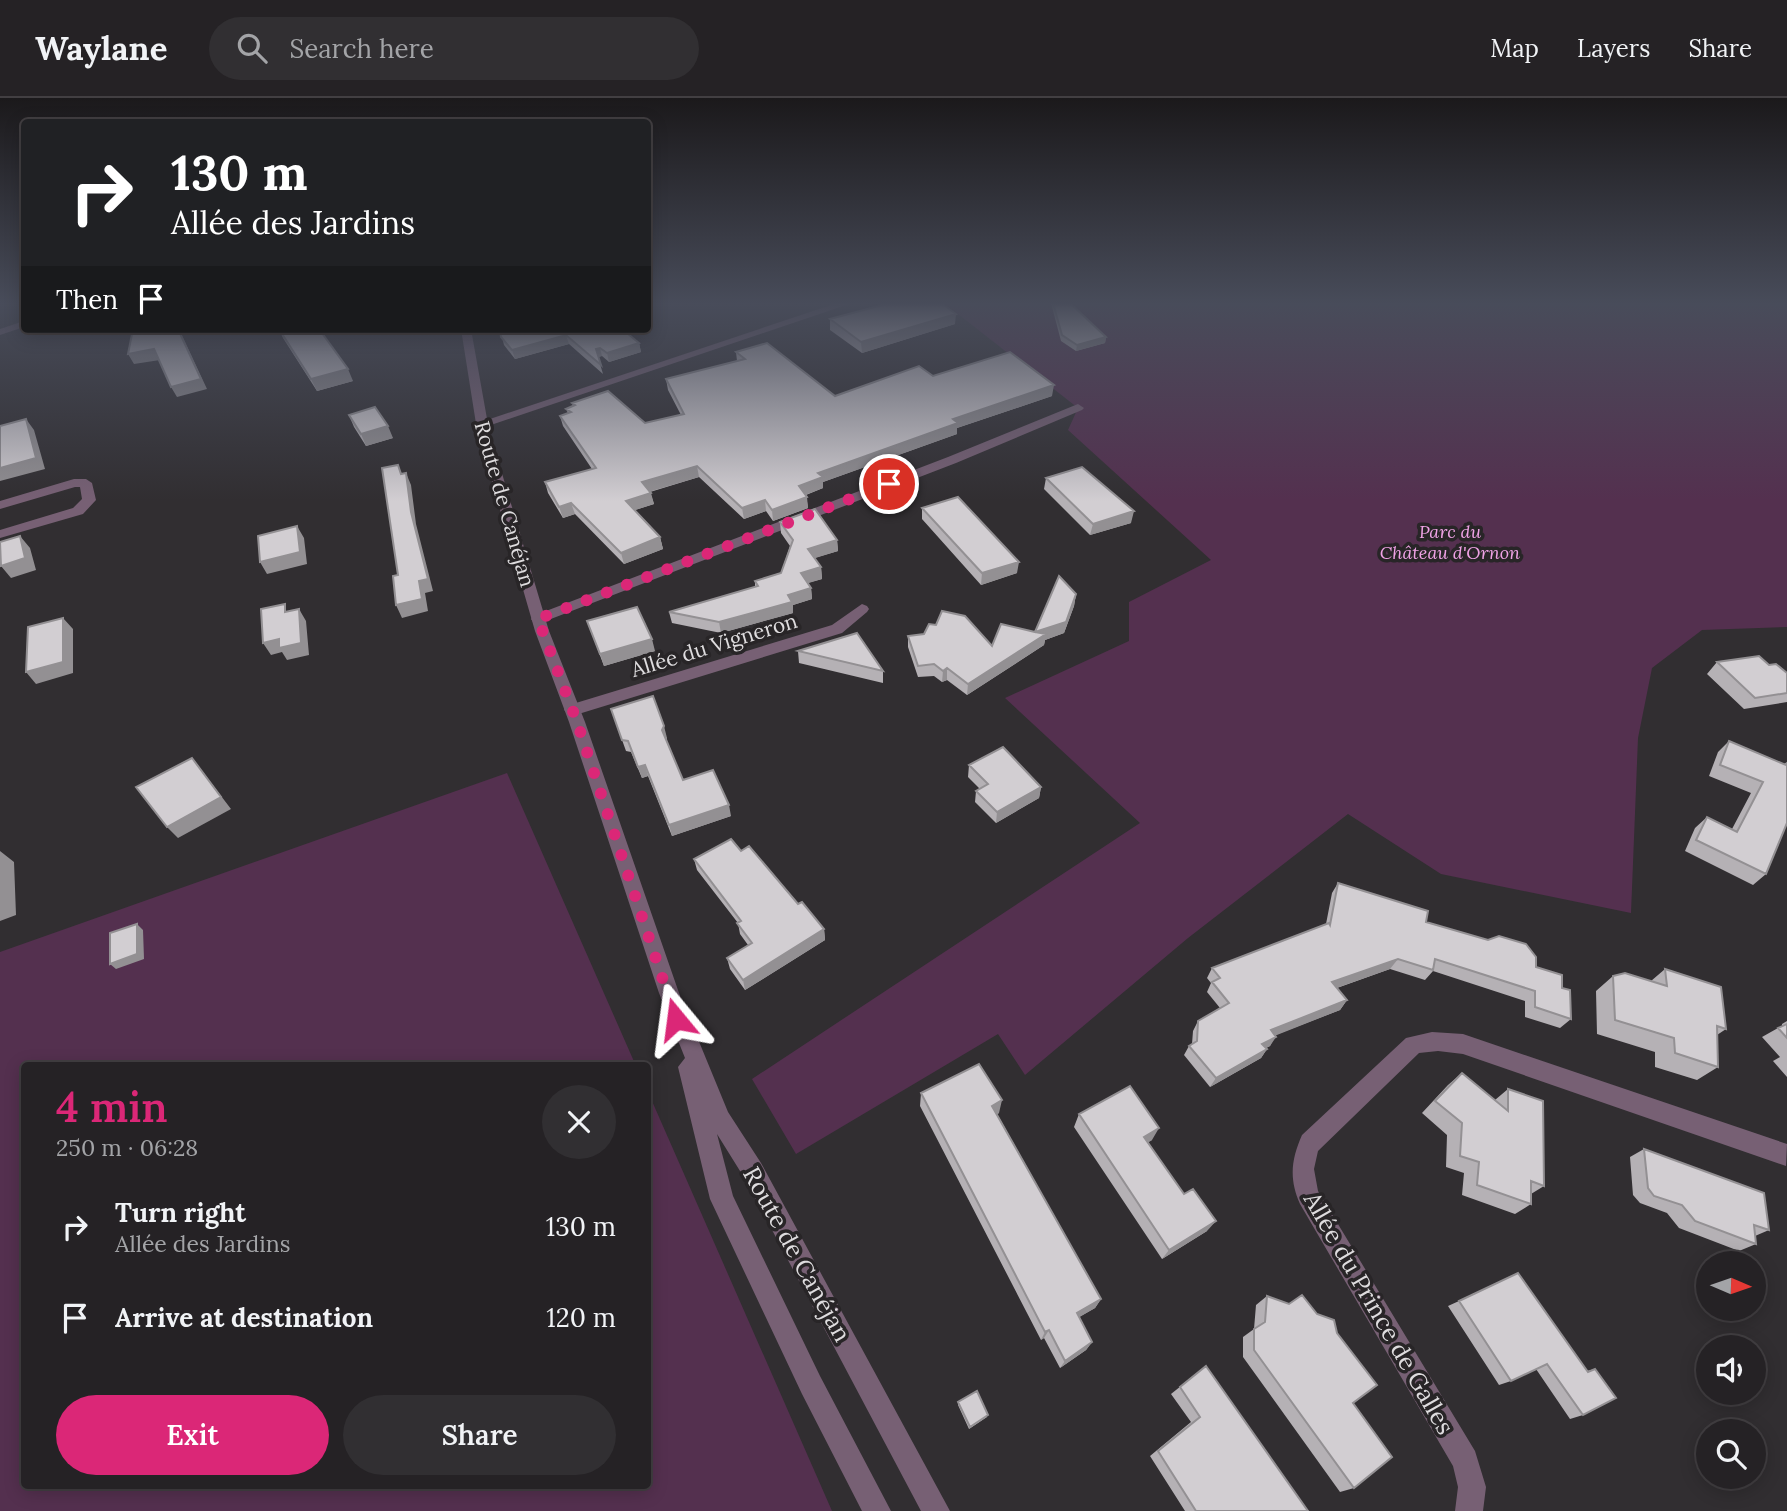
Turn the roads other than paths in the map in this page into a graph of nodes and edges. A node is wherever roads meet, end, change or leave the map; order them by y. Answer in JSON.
{"nodes":[{"id":1,"x":472,"y":369,"type":"edge"},
{"id":2,"x":648,"y":369,"type":"edge"},
{"id":3,"x":1078,"y":408,"type":"dead end"},
{"id":4,"x":481,"y":424,"type":"junction"},
{"id":5,"x":0,"y":505,"type":"edge"},
{"id":6,"x":0,"y":534,"type":"edge"},
{"id":7,"x":862,"y":609,"type":"dead end"},
{"id":8,"x":538,"y":619,"type":"junction"},
{"id":9,"x":572,"y":709,"type":"junction"},
{"id":10,"x":669,"y":993,"type":"junction"},
{"id":11,"x":1786,"y":1155,"type":"edge"},
{"id":12,"x":877,"y":1511,"type":"edge"},
{"id":13,"x":936,"y":1511,"type":"edge"},
{"id":14,"x":1469,"y":1511,"type":"edge"}],
"edges":[{"from":1,"to":4,"type":"street","name":"Route de Canéjan"},
{"from":2,"to":4,"type":"street"},
{"from":3,"to":8,"type":"street"},
{"from":4,"to":8,"type":"street","name":"Route de Canéjan"},
{"from":5,"to":6,"type":"street"},
{"from":7,"to":9,"type":"street","name":"Allée du Vigneron"},
{"from":8,"to":9,"type":"street","name":"Route de Canéjan"},
{"from":9,"to":10,"type":"street","name":"Route de Canéjan"},
{"from":10,"to":12,"type":"street","name":"Route de Canéjan"},
{"from":10,"to":13,"type":"street","name":"Route de Canéjan"},
{"from":11,"to":14,"type":"street","name":"Allée du Prince de Galles"}]}
